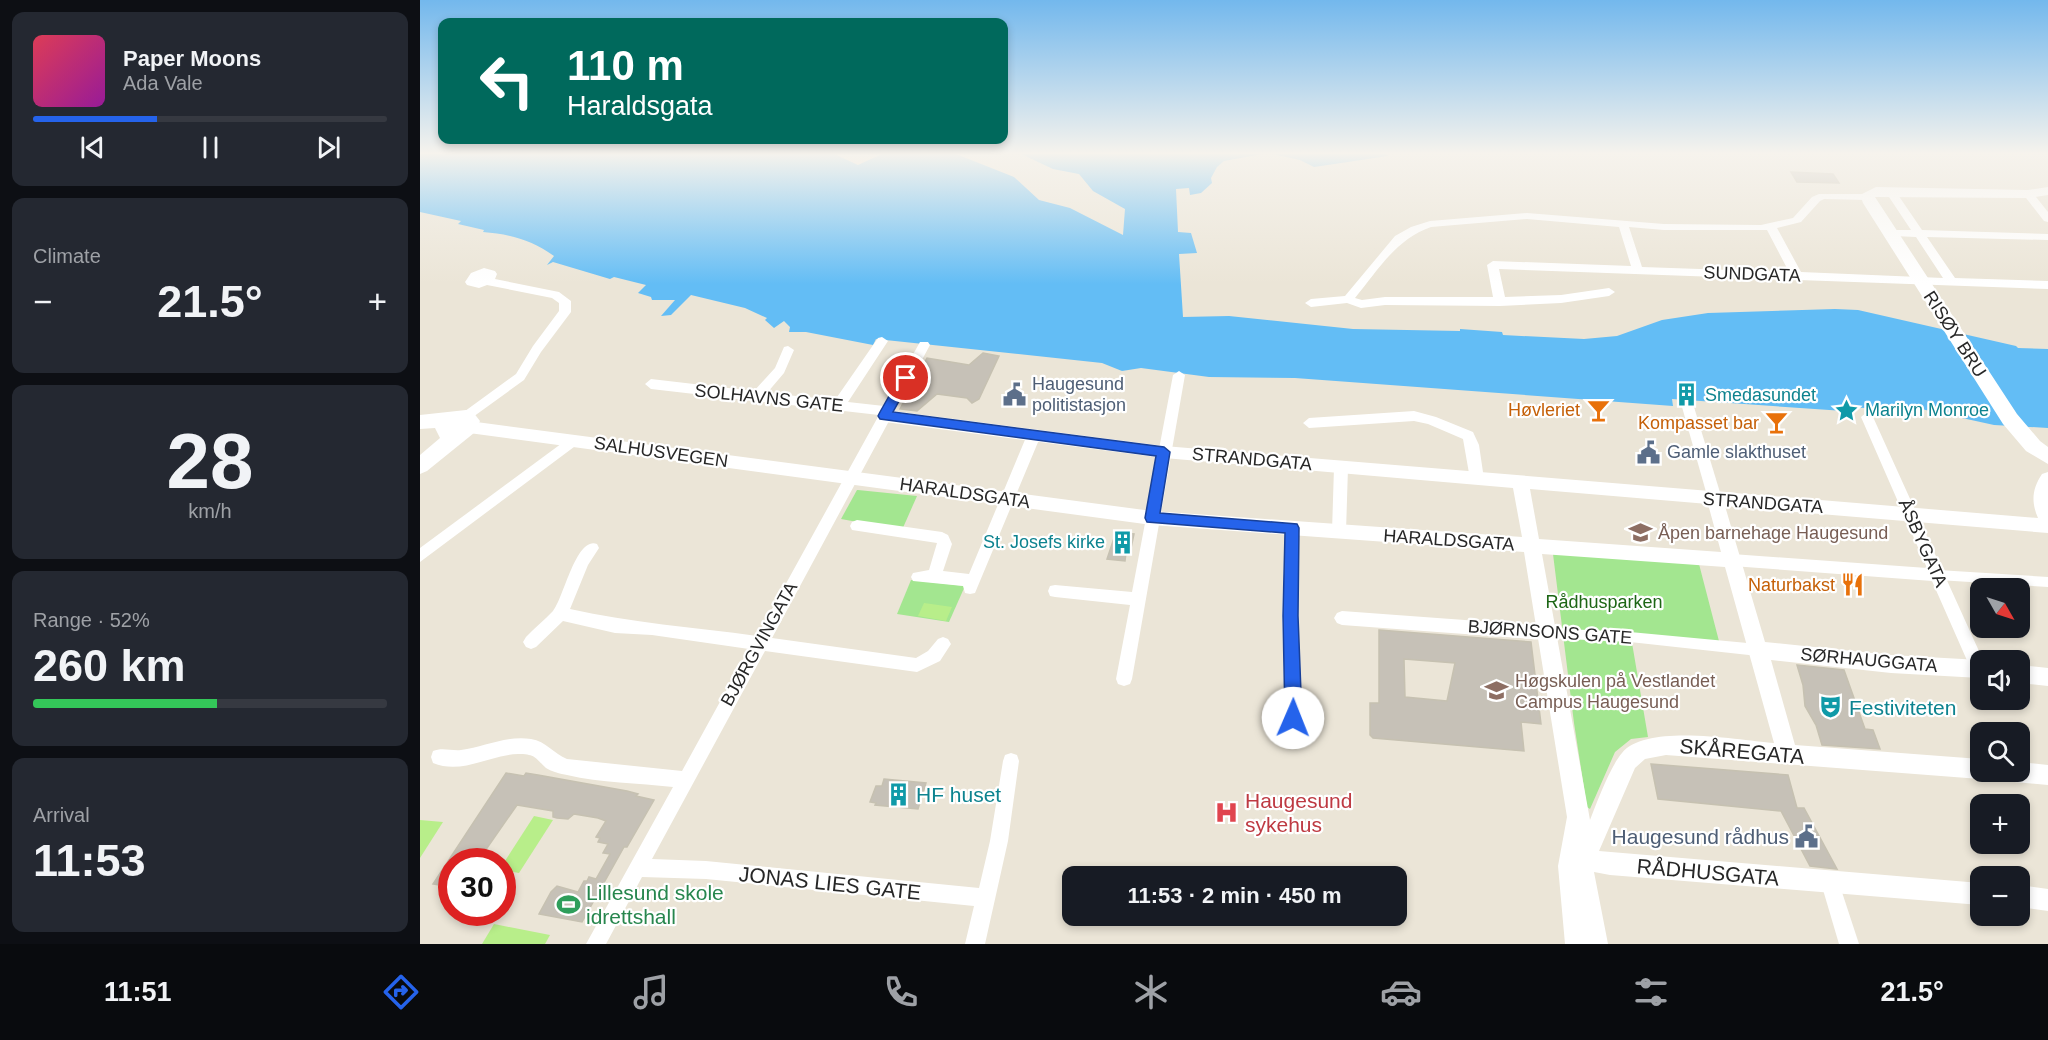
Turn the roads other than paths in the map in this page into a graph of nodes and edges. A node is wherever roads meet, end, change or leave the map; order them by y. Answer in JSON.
{"nodes":[{"id":1,"x":1823,"y":196,"type":"edge"},
{"id":2,"x":1824,"y":196,"type":"edge"},
{"id":3,"x":1868,"y":196,"type":"edge"},
{"id":4,"x":1893,"y":196,"type":"edge"},
{"id":5,"x":2030,"y":196,"type":"edge"},
{"id":6,"x":1869,"y":200,"type":"junction"},
{"id":7,"x":2048,"y":219,"type":"edge"},
{"id":8,"x":1623,"y":224,"type":"junction"},
{"id":9,"x":1771,"y":227,"type":"junction"},
{"id":10,"x":1894,"y":233,"type":"dead end"},
{"id":11,"x":1918,"y":233,"type":"junction"},
{"id":12,"x":2048,"y":237,"type":"edge"},
{"id":13,"x":1638,"y":270,"type":"junction"},
{"id":14,"x":1797,"y":276,"type":"junction"},
{"id":15,"x":486,"y":281,"type":"dead end"},
{"id":16,"x":1952,"y":282,"type":"junction"},
{"id":17,"x":2048,"y":285,"type":"edge"},
{"id":18,"x":1609,"y":292,"type":"dead end"},
{"id":19,"x":1348,"y":299,"type":"junction"},
{"id":20,"x":1500,"y":302,"type":"junction"},
{"id":21,"x":1311,"y":303,"type":"dead end"},
{"id":22,"x":882,"y":341,"type":"dead end"},
{"id":23,"x":924,"y":345,"type":"dead end"},
{"id":24,"x":788,"y":350,"type":"dead end"},
{"id":25,"x":1179,"y":375,"type":"dead end"},
{"id":26,"x":651,"y":384,"type":"dead end"},
{"id":27,"x":756,"y":397,"type":"junction"},
{"id":28,"x":839,"y":405,"type":"junction"},
{"id":29,"x":1688,"y":407,"type":"dead end"},
{"id":30,"x":886,"y":413,"type":"junction"},
{"id":31,"x":1867,"y":417,"type":"dead end"},
{"id":32,"x":420,"y":423,"type":"edge"},
{"id":33,"x":1309,"y":423,"type":"dead end"},
{"id":34,"x":456,"y":426,"type":"junction"},
{"id":35,"x":1035,"y":435,"type":"junction"},
{"id":36,"x":573,"y":440,"type":"junction"},
{"id":37,"x":1164,"y":452,"type":"junction"},
{"id":38,"x":2048,"y":457,"type":"edge"},
{"id":39,"x":420,"y":464,"type":"edge"},
{"id":40,"x":1341,"y":467,"type":"junction"},
{"id":41,"x":852,"y":478,"type":"junction"},
{"id":42,"x":1477,"y":479,"type":"junction"},
{"id":43,"x":2048,"y":479,"type":"edge"},
{"id":44,"x":1521,"y":483,"type":"junction"},
{"id":45,"x":1008,"y":499,"type":"junction"},
{"id":46,"x":1715,"y":499,"type":"junction"},
{"id":47,"x":1911,"y":515,"type":"junction"},
{"id":48,"x":1152,"y":518,"type":"junction"},
{"id":49,"x":2048,"y":524,"type":"edge"},
{"id":50,"x":857,"y":526,"type":"dead end"},
{"id":51,"x":1292,"y":528,"type":"junction"},
{"id":52,"x":1339,"y":532,"type":"junction"},
{"id":53,"x":1531,"y":546,"type":"junction"},
{"id":54,"x":592,"y":548,"type":"dead end"},
{"id":55,"x":420,"y":556,"type":"edge"},
{"id":56,"x":1732,"y":560,"type":"junction"},
{"id":57,"x":1938,"y":575,"type":"junction"},
{"id":58,"x":2048,"y":582,"type":"edge"},
{"id":59,"x":1055,"y":591,"type":"dead end"},
{"id":60,"x":1137,"y":599,"type":"junction"},
{"id":61,"x":560,"y":614,"type":"junction"},
{"id":62,"x":1342,"y":618,"type":"dead end"},
{"id":63,"x":1545,"y":633,"type":"junction"},
{"id":64,"x":531,"y":642,"type":"dead end"},
{"id":65,"x":760,"y":644,"type":"junction"},
{"id":66,"x":943,"y":644,"type":"dead end"},
{"id":67,"x":1758,"y":650,"type":"junction"},
{"id":68,"x":1972,"y":650,"type":"edge"},
{"id":69,"x":1970,"y":668,"type":"edge"},
{"id":70,"x":2030,"y":675,"type":"edge"},
{"id":71,"x":2048,"y":677,"type":"edge"},
{"id":72,"x":1124,"y":679,"type":"dead end"},
{"id":73,"x":1293,"y":718,"type":"dead end"},
{"id":74,"x":1788,"y":755,"type":"junction"},
{"id":75,"x":439,"y":757,"type":"dead end"},
{"id":76,"x":1011,"y":761,"type":"dead end"},
{"id":77,"x":1970,"y":768,"type":"edge"},
{"id":78,"x":2030,"y":773,"type":"edge"},
{"id":79,"x":2048,"y":775,"type":"edge"},
{"id":80,"x":685,"y":780,"type":"junction"},
{"id":81,"x":1578,"y":818,"type":"junction"},
{"id":82,"x":1586,"y":860,"type":"junction"},
{"id":83,"x":639,"y":868,"type":"junction"},
{"id":84,"x":1830,"y":883,"type":"junction"},
{"id":85,"x":1970,"y":893,"type":"edge"},
{"id":86,"x":985,"y":898,"type":"junction"},
{"id":87,"x":2030,"y":898,"type":"edge"},
{"id":88,"x":2048,"y":900,"type":"edge"},
{"id":89,"x":1574,"y":908,"type":"junction"},
{"id":90,"x":596,"y":944,"type":"edge"},
{"id":91,"x":975,"y":944,"type":"edge"},
{"id":92,"x":1577,"y":944,"type":"edge"},
{"id":93,"x":1596,"y":944,"type":"edge"},
{"id":94,"x":1849,"y":944,"type":"edge"}],
"edges":[{"from":1,"to":9,"type":"street"},
{"from":2,"to":6,"type":"street"},
{"from":3,"to":6,"type":"main road"},
{"from":4,"to":11,"type":"street"},
{"from":5,"to":7,"type":"street"},
{"from":6,"to":38,"type":"main road","name":"RISØY BRU"},
{"from":8,"to":9,"type":"street"},
{"from":8,"to":13,"type":"street"},
{"from":8,"to":19,"type":"street"},
{"from":9,"to":14,"type":"street"},
{"from":10,"to":11,"type":"street"},
{"from":11,"to":12,"type":"street"},
{"from":11,"to":16,"type":"street"},
{"from":13,"to":14,"type":"street","name":"SUNDGATA"},
{"from":13,"to":20,"type":"street","name":"SUNDGATA"},
{"from":14,"to":16,"type":"street","name":"SUNDGATA"},
{"from":15,"to":34,"type":"street"},
{"from":16,"to":17,"type":"street","name":"SUNDGATA"},
{"from":18,"to":20,"type":"street"},
{"from":19,"to":20,"type":"street"},
{"from":19,"to":21,"type":"street"},
{"from":22,"to":28,"type":"street"},
{"from":23,"to":30,"type":"street","name":"BJØRGVINGATA"},
{"from":24,"to":27,"type":"street"},
{"from":25,"to":37,"type":"street"},
{"from":26,"to":27,"type":"street","name":"SOLHAVNS GATE"},
{"from":27,"to":28,"type":"street","name":"SOLHAVNS GATE"},
{"from":28,"to":30,"type":"street","name":"SOLHAVNS GATE"},
{"from":29,"to":46,"type":"street"},
{"from":30,"to":35,"type":"street","name":"STRANDGATA"},
{"from":30,"to":41,"type":"street","name":"BJØRGVINGATA"},
{"from":31,"to":47,"type":"street","name":"ÅSBYGATA"},
{"from":32,"to":34,"type":"main road","name":"SALHUSVEGEN"},
{"from":33,"to":42,"type":"street"},
{"from":34,"to":36,"type":"street","name":"SALHUSVEGEN"},
{"from":34,"to":39,"type":"main road"},
{"from":35,"to":37,"type":"street","name":"STRANDGATA"},
{"from":35,"to":45,"type":"street"},
{"from":36,"to":41,"type":"street","name":"SALHUSVEGEN"},
{"from":36,"to":55,"type":"street"},
{"from":37,"to":40,"type":"street","name":"STRANDGATA"},
{"from":37,"to":48,"type":"street"},
{"from":40,"to":42,"type":"street","name":"STRANDGATA"},
{"from":40,"to":52,"type":"street"},
{"from":41,"to":45,"type":"street","name":"HARALDSGATA"},
{"from":41,"to":65,"type":"street","name":"BJØRGVINGATA"},
{"from":42,"to":44,"type":"street","name":"STRANDGATA"},
{"from":43,"to":49,"type":"street"},
{"from":44,"to":46,"type":"street","name":"STRANDGATA"},
{"from":44,"to":53,"type":"street"},
{"from":45,"to":48,"type":"street","name":"HARALDSGATA"},
{"from":45,"to":50,"type":"street"},
{"from":46,"to":47,"type":"street","name":"STRANDGATA"},
{"from":46,"to":56,"type":"street"},
{"from":47,"to":49,"type":"street","name":"STRANDGATA"},
{"from":47,"to":57,"type":"street","name":"ÅSBYGATA"},
{"from":48,"to":51,"type":"street","name":"HARALDSGATA"},
{"from":48,"to":60,"type":"street"},
{"from":51,"to":52,"type":"street","name":"HARALDSGATA"},
{"from":51,"to":73,"type":"street"},
{"from":52,"to":53,"type":"street","name":"HARALDSGATA"},
{"from":53,"to":56,"type":"street","name":"HARALDSGATA"},
{"from":53,"to":63,"type":"street"},
{"from":54,"to":61,"type":"street"},
{"from":56,"to":57,"type":"street","name":"HARALDSGATA"},
{"from":56,"to":67,"type":"street"},
{"from":57,"to":58,"type":"street","name":"HARALDSGATA"},
{"from":57,"to":68,"type":"street","name":"ÅSBYGATA"},
{"from":59,"to":60,"type":"street"},
{"from":60,"to":72,"type":"street"},
{"from":61,"to":64,"type":"street"},
{"from":61,"to":65,"type":"street"},
{"from":62,"to":63,"type":"street","name":"BJØRNSONS GATE"},
{"from":63,"to":67,"type":"street","name":"BJØRNSONS GATE"},
{"from":63,"to":81,"type":"street"},
{"from":65,"to":66,"type":"street"},
{"from":65,"to":80,"type":"street","name":"BJØRGVINGATA"},
{"from":67,"to":69,"type":"street","name":"SØRHAUGGATA"},
{"from":67,"to":74,"type":"street"},
{"from":70,"to":71,"type":"street"},
{"from":74,"to":77,"type":"street","name":"SKÅREGATA"},
{"from":74,"to":82,"type":"street","name":"SKÅREGATA"},
{"from":75,"to":80,"type":"street"},
{"from":76,"to":86,"type":"street"},
{"from":78,"to":79,"type":"street"},
{"from":80,"to":83,"type":"street","name":"BJØRGVINGATA"},
{"from":81,"to":82,"type":"street"},
{"from":81,"to":89,"type":"street"},
{"from":82,"to":84,"type":"street","name":"RÅDHUSGATA"},
{"from":82,"to":89,"type":"street","name":"SKÅREGATA"},
{"from":82,"to":93,"type":"street"},
{"from":83,"to":86,"type":"street","name":"JONAS LIES GATE"},
{"from":83,"to":90,"type":"street","name":"BJØRGVINGATA"},
{"from":84,"to":85,"type":"street","name":"RÅDHUSGATA"},
{"from":84,"to":94,"type":"street"},
{"from":86,"to":91,"type":"street"},
{"from":87,"to":88,"type":"street"},
{"from":89,"to":92,"type":"street"}]}
